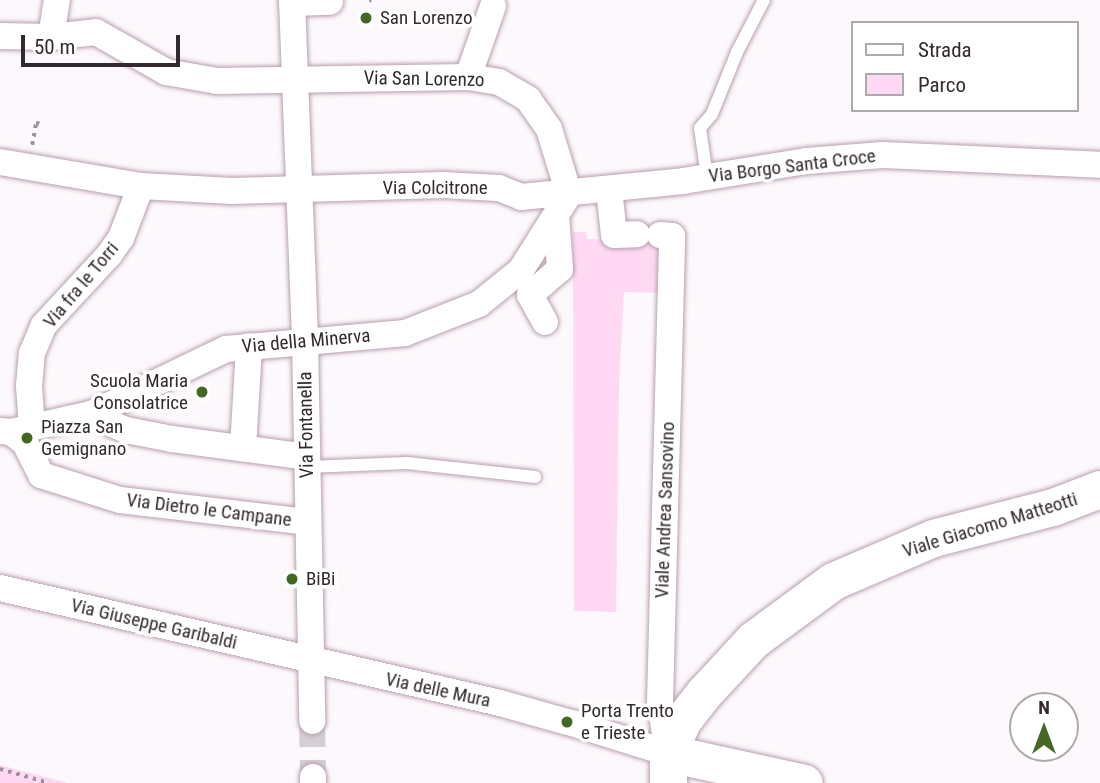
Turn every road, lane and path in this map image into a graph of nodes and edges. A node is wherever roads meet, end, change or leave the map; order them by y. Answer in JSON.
{"nodes":[{"id":1,"x":57,"y":0,"type":"edge"},
{"id":2,"x":764,"y":0,"type":"edge"},
{"id":3,"x":292,"y":1,"type":"edge"},
{"id":4,"x":330,"y":2,"type":"dead end"},
{"id":5,"x":493,"y":6,"type":"dead end"},
{"id":6,"x":0,"y":36,"type":"edge"},
{"id":7,"x":51,"y":37,"type":"junction"},
{"id":8,"x":468,"y":77,"type":"junction"},
{"id":9,"x":296,"y":79,"type":"junction"},
{"id":10,"x":0,"y":162,"type":"edge"},
{"id":11,"x":1100,"y":165,"type":"edge"},
{"id":12,"x":707,"y":177,"type":"junction"},
{"id":13,"x":141,"y":186,"type":"junction"},
{"id":14,"x":609,"y":189,"type":"junction"},
{"id":15,"x":299,"y":190,"type":"junction"},
{"id":16,"x":562,"y":204,"type":"junction"},
{"id":17,"x":545,"y":322,"type":"dead end"},
{"id":18,"x":305,"y":340,"type":"junction"},
{"id":19,"x":249,"y":346,"type":"junction"},
{"id":20,"x":91,"y":414,"type":"junction"},
{"id":21,"x":14,"y":430,"type":"edge"},
{"id":22,"x":243,"y":448,"type":"junction"},
{"id":23,"x":307,"y":462,"type":"junction"},
{"id":24,"x":535,"y":477,"type":"dead end"},
{"id":25,"x":1100,"y":489,"type":"edge"},
{"id":26,"x":307,"y":522,"type":"junction"},
{"id":27,"x":0,"y":588,"type":"edge"},
{"id":28,"x":308,"y":661,"type":"junction"},
{"id":29,"x":312,"y":720,"type":"tunnel mouth"},
{"id":30,"x":668,"y":768,"type":"edge"},
{"id":31,"x":0,"y":769,"type":"edge"},
{"id":32,"x":49,"y":783,"type":"edge"},
{"id":33,"x":804,"y":783,"type":"edge"}],
"edges":[{"from":1,"to":7,"type":"street"},
{"from":2,"to":12,"type":"lane"},
{"from":3,"to":4,"type":"street"},
{"from":3,"to":9,"type":"street","name":"Via Fontanella"},
{"from":5,"to":8,"type":"street"},
{"from":6,"to":7,"type":"street","name":"Via San Lorenzo"},
{"from":7,"to":9,"type":"street","name":"Via San Lorenzo"},
{"from":8,"to":9,"type":"street","name":"Via San Lorenzo"},
{"from":8,"to":16,"type":"street","name":"Via San Lorenzo"},
{"from":9,"to":15,"type":"street","name":"Via Fontanella"},
{"from":10,"to":13,"type":"street","name":"Via Colcitrone"},
{"from":11,"to":12,"type":"street","name":"Via Borgo Santa Croce"},
{"from":12,"to":14,"type":"street","name":"Via Borgo Santa Croce"},
{"from":13,"to":15,"type":"street","name":"Via Colcitrone"},
{"from":13,"to":21,"type":"street","name":"Via fra le Torri"},
{"from":14,"to":16,"type":"street","name":"Via Borgo Santa Croce"},
{"from":14,"to":30,"type":"street","name":"Viale Andrea Sansovino"},
{"from":15,"to":16,"type":"street","name":"Via Colcitrone"},
{"from":15,"to":18,"type":"street","name":"Via Fontanella"},
{"from":16,"to":17,"type":"street","name":"Via San Lorenzo"},
{"from":16,"to":18,"type":"street","name":"Via della Minerva"},
{"from":18,"to":19,"type":"street","name":"Via della Minerva"},
{"from":18,"to":23,"type":"street","name":"Via Fontanella"},
{"from":19,"to":20,"type":"street","name":"Via della Minerva"},
{"from":19,"to":22,"type":"street"},
{"from":20,"to":21,"type":"street","name":"Via della Minerva"},
{"from":20,"to":22,"type":"street"},
{"from":21,"to":26,"type":"street","name":"Via Dietro le Campane"},
{"from":22,"to":23,"type":"street"},
{"from":23,"to":24,"type":"lane"},
{"from":23,"to":26,"type":"street","name":"Via Fontanella"},
{"from":25,"to":30,"type":"main road","name":"Viale Giacomo Matteotti"},
{"from":26,"to":28,"type":"street","name":"Via Fontanella"},
{"from":27,"to":28,"type":"street","name":"Via Giuseppe Garibaldi"},
{"from":28,"to":29,"type":"street","name":"Via Fontanella"},
{"from":28,"to":30,"type":"street","name":"Via delle Mura"},
{"from":30,"to":33,"type":"main road"},
{"from":31,"to":32,"type":"path"}]}
